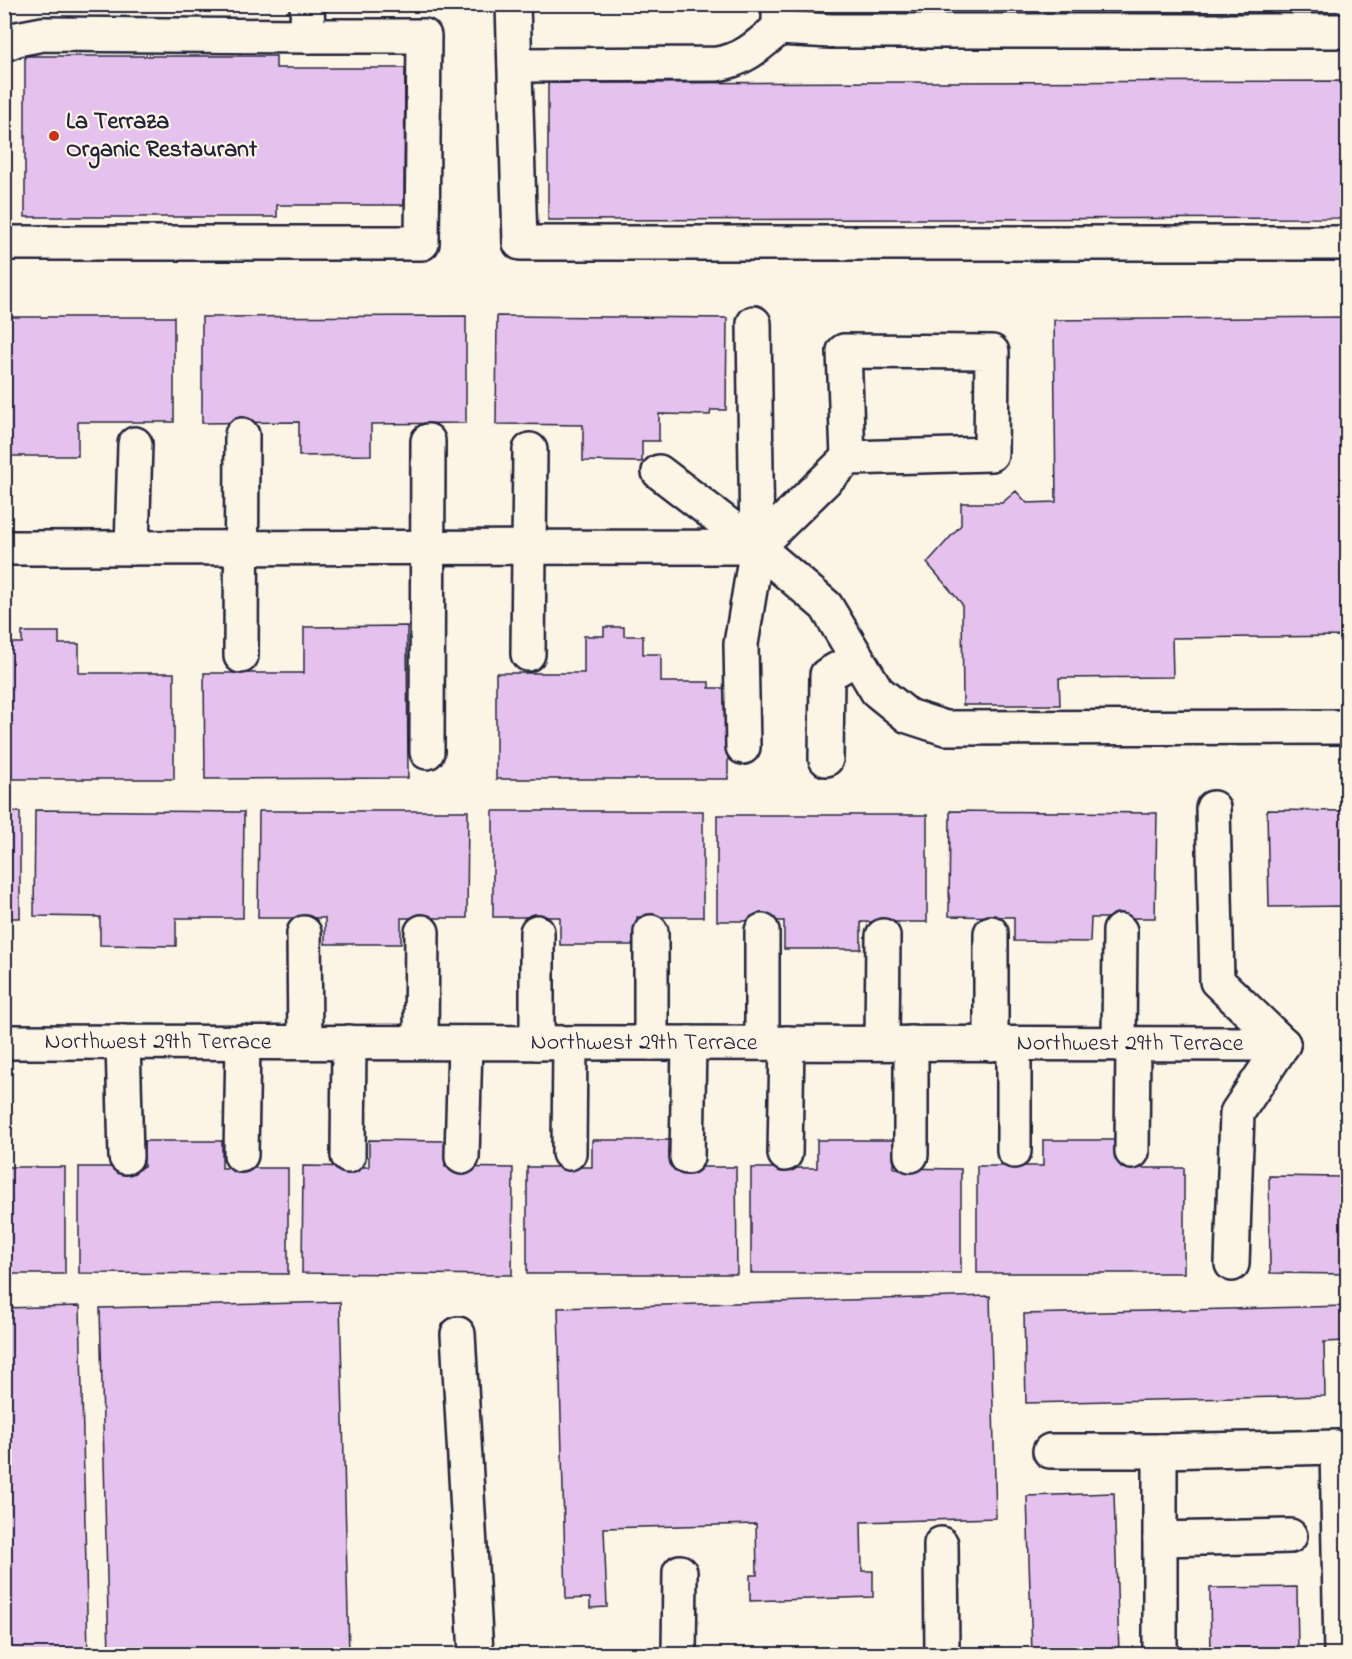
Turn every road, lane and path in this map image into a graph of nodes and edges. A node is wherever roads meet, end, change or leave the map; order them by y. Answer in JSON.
{"nodes":[{"id":1,"x":513,"y":4,"type":"edge"},
{"id":2,"x":779,"y":16,"type":"edge"},
{"id":3,"x":308,"y":20,"type":"edge"},
{"id":4,"x":1347,"y":31,"type":"edge"},
{"id":5,"x":4,"y":44,"type":"edge"},
{"id":6,"x":515,"y":65,"type":"junction"},
{"id":7,"x":4,"y":243,"type":"edge"},
{"id":8,"x":1347,"y":243,"type":"edge"},
{"id":9,"x":754,"y":323,"type":"dead end"},
{"id":10,"x":242,"y":435,"type":"dead end"},
{"id":11,"x":428,"y":441,"type":"dead end"},
{"id":12,"x":135,"y":444,"type":"dead end"},
{"id":13,"x":530,"y":450,"type":"dead end"},
{"id":14,"x":848,"y":458,"type":"junction"},
{"id":15,"x":659,"y":472,"type":"dead end"},
{"id":16,"x":530,"y":547,"type":"junction"},
{"id":17,"x":757,"y":547,"type":"junction"},
{"id":18,"x":4,"y":548,"type":"edge"},
{"id":19,"x":132,"y":548,"type":"junction"},
{"id":20,"x":243,"y":548,"type":"junction"},
{"id":21,"x":429,"y":548,"type":"junction"},
{"id":22,"x":528,"y":654,"type":"dead end"},
{"id":23,"x":241,"y":656,"type":"dead end"},
{"id":24,"x":857,"y":658,"type":"junction"},
{"id":25,"x":1347,"y":727,"type":"edge"},
{"id":26,"x":743,"y":747,"type":"dead end"},
{"id":27,"x":427,"y":752,"type":"dead end"},
{"id":28,"x":826,"y":759,"type":"dead end"},
{"id":29,"x":1213,"y":808,"type":"dead end"},
{"id":30,"x":762,"y":931,"type":"dead end"},
{"id":31,"x":1120,"y":931,"type":"dead end"},
{"id":32,"x":422,"y":932,"type":"dead end"},
{"id":33,"x":537,"y":932,"type":"dead end"},
{"id":34,"x":651,"y":932,"type":"dead end"},
{"id":35,"x":304,"y":933,"type":"dead end"},
{"id":36,"x":991,"y":933,"type":"dead end"},
{"id":37,"x":883,"y":936,"type":"dead end"},
{"id":38,"x":4,"y":1042,"type":"edge"},
{"id":39,"x":123,"y":1042,"type":"junction"},
{"id":40,"x":243,"y":1042,"type":"junction"},
{"id":41,"x":305,"y":1042,"type":"junction"},
{"id":42,"x":349,"y":1042,"type":"junction"},
{"id":43,"x":421,"y":1042,"type":"junction"},
{"id":44,"x":465,"y":1043,"type":"junction"},
{"id":45,"x":537,"y":1043,"type":"junction"},
{"id":46,"x":570,"y":1043,"type":"junction"},
{"id":47,"x":651,"y":1043,"type":"junction"},
{"id":48,"x":689,"y":1043,"type":"junction"},
{"id":49,"x":775,"y":1043,"type":"junction"},
{"id":50,"x":896,"y":1043,"type":"junction"},
{"id":51,"x":1003,"y":1044,"type":"junction"},
{"id":52,"x":1126,"y":1044,"type":"junction"},
{"id":53,"x":1283,"y":1044,"type":"junction"},
{"id":54,"x":1014,"y":1151,"type":"dead end"},
{"id":55,"x":1132,"y":1152,"type":"dead end"},
{"id":56,"x":570,"y":1153,"type":"dead end"},
{"id":57,"x":785,"y":1154,"type":"dead end"},
{"id":58,"x":241,"y":1155,"type":"dead end"},
{"id":59,"x":911,"y":1155,"type":"dead end"},
{"id":60,"x":348,"y":1156,"type":"dead end"},
{"id":61,"x":126,"y":1157,"type":"dead end"},
{"id":62,"x":462,"y":1157,"type":"dead end"},
{"id":63,"x":687,"y":1157,"type":"dead end"},
{"id":64,"x":1232,"y":1264,"type":"dead end"},
{"id":65,"x":458,"y":1334,"type":"dead end"},
{"id":66,"x":1050,"y":1451,"type":"dead end"},
{"id":67,"x":1160,"y":1451,"type":"junction"},
{"id":68,"x":1290,"y":1536,"type":"dead end"},
{"id":69,"x":1160,"y":1539,"type":"junction"},
{"id":70,"x":941,"y":1544,"type":"dead end"},
{"id":71,"x":680,"y":1572,"type":"dead end"},
{"id":72,"x":476,"y":1654,"type":"edge"},
{"id":73,"x":679,"y":1654,"type":"edge"},
{"id":74,"x":942,"y":1654,"type":"edge"},
{"id":75,"x":1160,"y":1654,"type":"edge"},
{"id":76,"x":1341,"y":1654,"type":"edge"}],
"edges":[{"from":1,"to":6,"type":"street"},
{"from":2,"to":4,"type":"street"},
{"from":2,"to":6,"type":"street"},
{"from":3,"to":5,"type":"street"},
{"from":3,"to":7,"type":"street"},
{"from":6,"to":8,"type":"street"},
{"from":9,"to":17,"type":"street"},
{"from":10,"to":20,"type":"street"},
{"from":11,"to":21,"type":"street"},
{"from":12,"to":19,"type":"street"},
{"from":13,"to":16,"type":"street"},
{"from":14,"to":14,"type":"street"},
{"from":14,"to":17,"type":"street"},
{"from":15,"to":17,"type":"street"},
{"from":16,"to":17,"type":"street"},
{"from":16,"to":21,"type":"street"},
{"from":16,"to":22,"type":"street"},
{"from":17,"to":24,"type":"street"},
{"from":17,"to":26,"type":"street"},
{"from":18,"to":19,"type":"street"},
{"from":19,"to":20,"type":"street"},
{"from":20,"to":21,"type":"street"},
{"from":20,"to":23,"type":"street"},
{"from":21,"to":27,"type":"street"},
{"from":24,"to":25,"type":"street"},
{"from":24,"to":28,"type":"street"},
{"from":29,"to":53,"type":"street"},
{"from":30,"to":49,"type":"street"},
{"from":31,"to":52,"type":"street"},
{"from":32,"to":43,"type":"street"},
{"from":33,"to":45,"type":"street"},
{"from":34,"to":47,"type":"street"},
{"from":35,"to":41,"type":"street"},
{"from":36,"to":51,"type":"street"},
{"from":37,"to":50,"type":"street"},
{"from":38,"to":39,"type":"street","name":"Northwest 29th Terrace"},
{"from":39,"to":40,"type":"street","name":"Northwest 29th Terrace"},
{"from":39,"to":61,"type":"street"},
{"from":40,"to":41,"type":"street","name":"Northwest 29th Terrace"},
{"from":40,"to":58,"type":"street"},
{"from":41,"to":42,"type":"street","name":"Northwest 29th Terrace"},
{"from":42,"to":43,"type":"street","name":"Northwest 29th Terrace"},
{"from":42,"to":60,"type":"street"},
{"from":43,"to":44,"type":"street","name":"Northwest 29th Terrace"},
{"from":44,"to":45,"type":"street","name":"Northwest 29th Terrace"},
{"from":44,"to":62,"type":"street"},
{"from":45,"to":46,"type":"street","name":"Northwest 29th Terrace"},
{"from":46,"to":47,"type":"street","name":"Northwest 29th Terrace"},
{"from":46,"to":56,"type":"street"},
{"from":47,"to":48,"type":"street","name":"Northwest 29th Terrace"},
{"from":48,"to":49,"type":"street","name":"Northwest 29th Terrace"},
{"from":48,"to":63,"type":"street"},
{"from":49,"to":50,"type":"street","name":"Northwest 29th Terrace"},
{"from":49,"to":57,"type":"street"},
{"from":50,"to":51,"type":"street","name":"Northwest 29th Terrace"},
{"from":50,"to":59,"type":"street"},
{"from":51,"to":52,"type":"street","name":"Northwest 29th Terrace"},
{"from":51,"to":54,"type":"street"},
{"from":52,"to":53,"type":"street","name":"Northwest 29th Terrace"},
{"from":52,"to":55,"type":"street"},
{"from":53,"to":64,"type":"street"},
{"from":65,"to":72,"type":"street"},
{"from":66,"to":67,"type":"street"},
{"from":67,"to":69,"type":"street"},
{"from":67,"to":76,"type":"street"},
{"from":68,"to":69,"type":"street"},
{"from":69,"to":75,"type":"street"},
{"from":70,"to":74,"type":"street"},
{"from":71,"to":73,"type":"street"}]}
